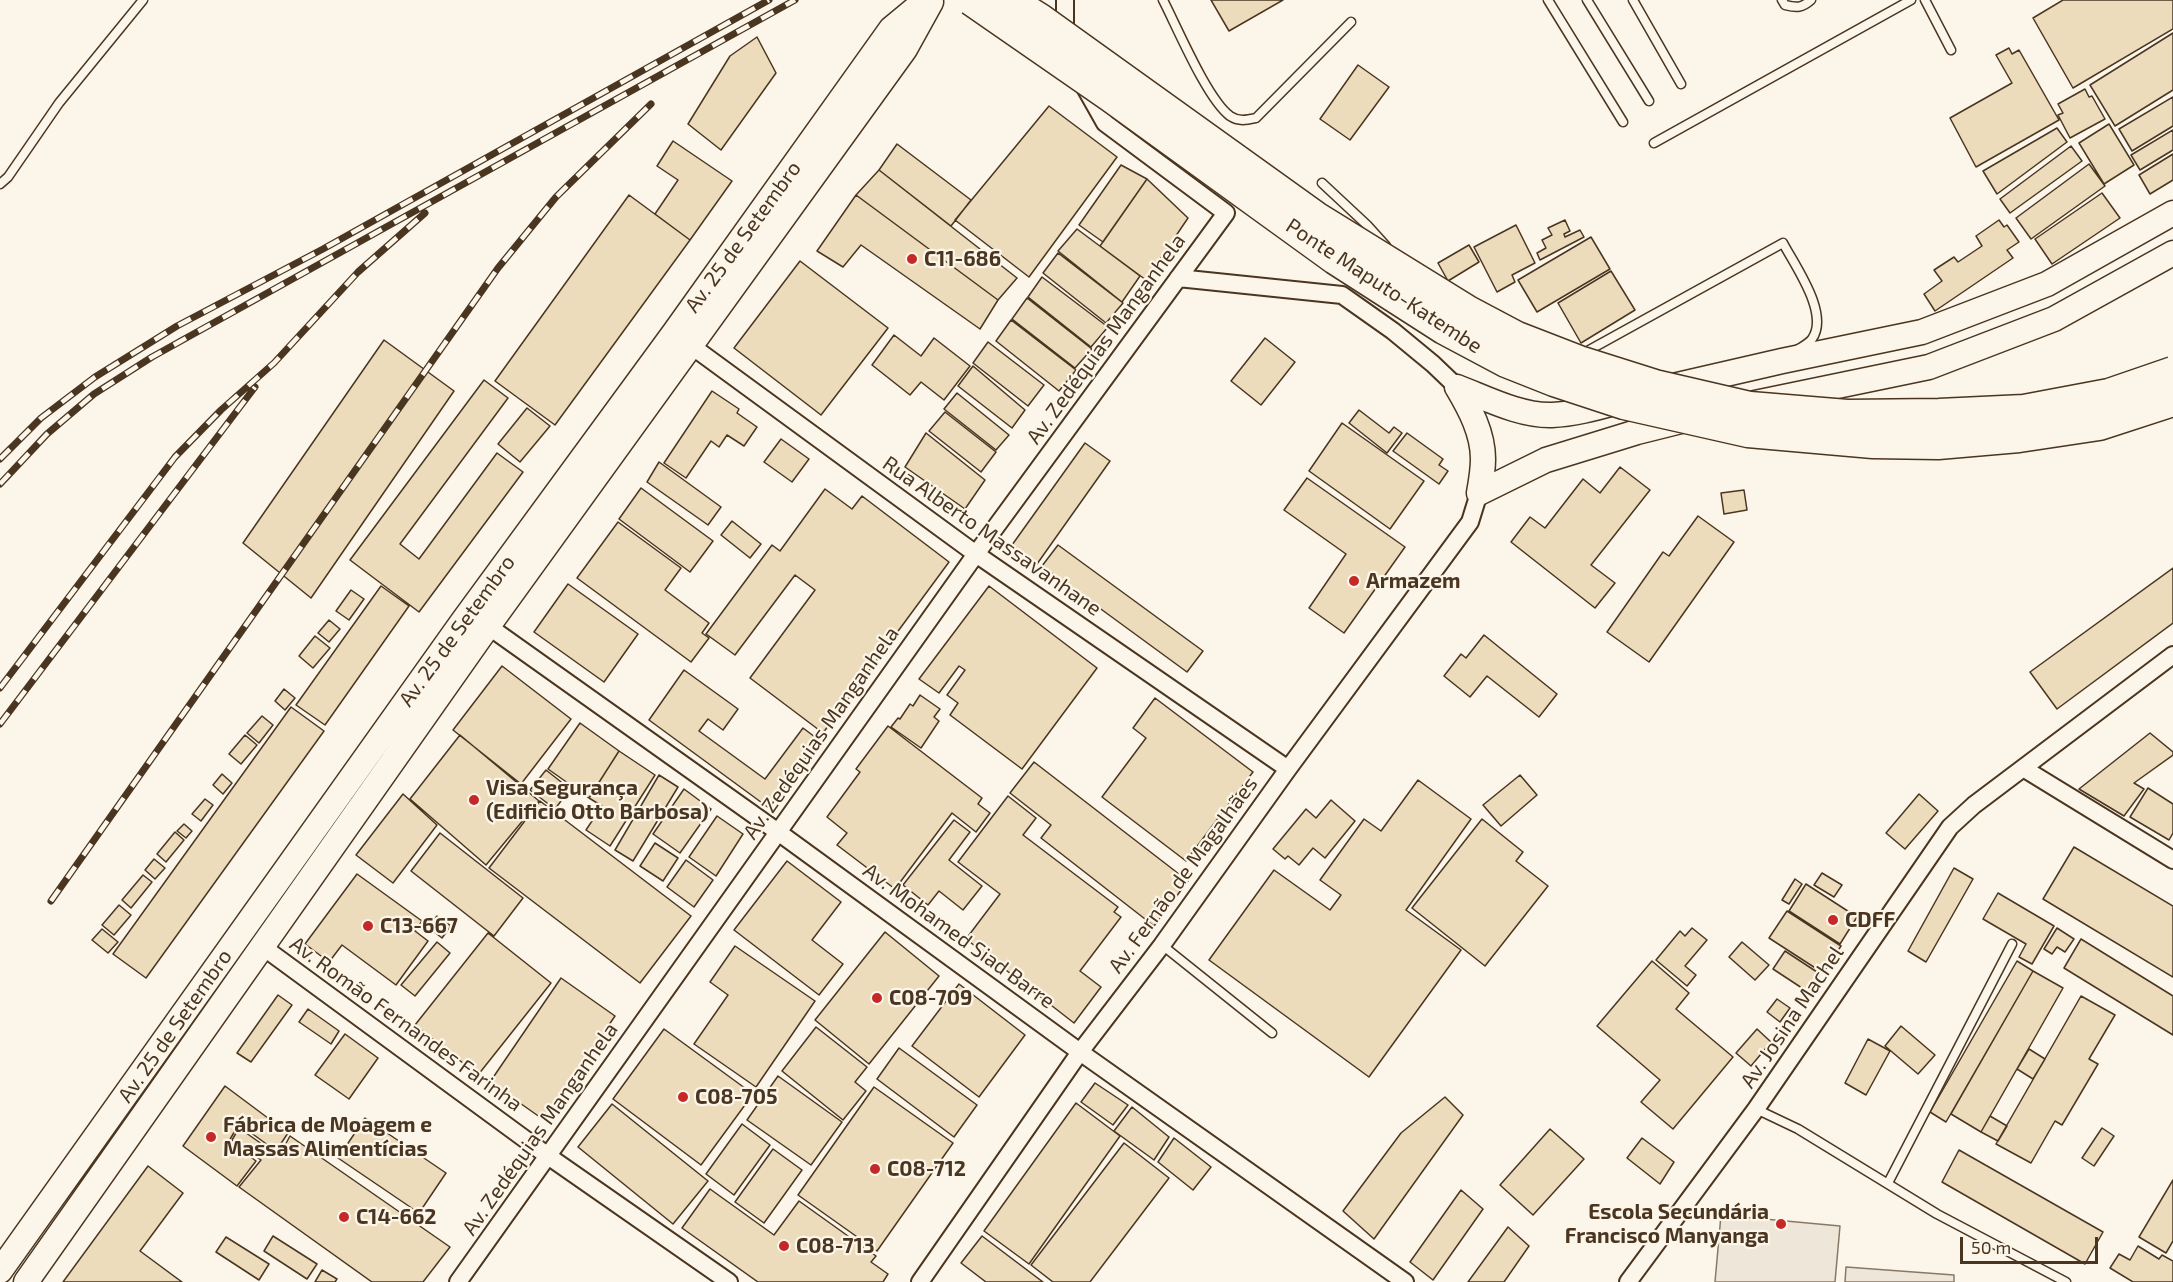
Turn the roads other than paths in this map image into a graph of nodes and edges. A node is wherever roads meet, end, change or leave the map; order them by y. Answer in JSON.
{"nodes":[{"id":1,"x":143,"y":0,"type":"edge"},
{"id":2,"x":926,"y":0,"type":"edge"},
{"id":3,"x":932,"y":0,"type":"edge"},
{"id":4,"x":972,"y":0,"type":"edge"},
{"id":5,"x":1010,"y":0,"type":"edge"},
{"id":6,"x":1065,"y":0,"type":"edge"},
{"id":7,"x":1163,"y":0,"type":"edge"},
{"id":8,"x":1548,"y":0,"type":"edge"},
{"id":9,"x":1587,"y":0,"type":"edge"},
{"id":10,"x":1633,"y":0,"type":"edge"},
{"id":11,"x":1782,"y":0,"type":"edge"},
{"id":12,"x":1811,"y":0,"type":"edge"},
{"id":13,"x":1911,"y":0,"type":"edge"},
{"id":14,"x":1925,"y":0,"type":"edge"},
{"id":15,"x":1351,"y":22,"type":"dead end"},
{"id":16,"x":1951,"y":50,"type":"dead end"},
{"id":17,"x":1681,"y":84,"type":"dead end"},
{"id":18,"x":1649,"y":101,"type":"dead end"},
{"id":19,"x":1623,"y":122,"type":"dead end"},
{"id":20,"x":1654,"y":143,"type":"dead end"},
{"id":21,"x":1322,"y":183,"type":"dead end"},
{"id":22,"x":0,"y":184,"type":"edge"},
{"id":23,"x":2173,"y":213,"type":"edge"},
{"id":24,"x":2173,"y":253,"type":"edge"},
{"id":25,"x":1178,"y":278,"type":"junction"},
{"id":26,"x":1437,"y":304,"type":"dead end"},
{"id":27,"x":683,"y":340,"type":"junction"},
{"id":28,"x":1534,"y":355,"type":"dead end"},
{"id":29,"x":1782,"y":361,"type":"junction"},
{"id":30,"x":2173,"y":372,"type":"edge"},
{"id":31,"x":1457,"y":387,"type":"junction"},
{"id":32,"x":2173,"y":401,"type":"edge"},
{"id":33,"x":1479,"y":493,"type":"junction"},
{"id":34,"x":976,"y":554,"type":"junction"},
{"id":35,"x":488,"y":626,"type":"junction"},
{"id":36,"x":2173,"y":655,"type":"edge"},
{"id":37,"x":2023,"y":768,"type":"junction"},
{"id":38,"x":1288,"y":769,"type":"junction"},
{"id":39,"x":778,"y":832,"type":"junction"},
{"id":40,"x":2173,"y":860,"type":"edge"},
{"id":41,"x":2012,"y":944,"type":"dead end"},
{"id":42,"x":1162,"y":945,"type":"junction"},
{"id":43,"x":263,"y":947,"type":"junction"},
{"id":44,"x":1272,"y":1033,"type":"dead end"},
{"id":45,"x":1080,"y":1052,"type":"junction"},
{"id":46,"x":1756,"y":1108,"type":"junction"},
{"id":47,"x":548,"y":1156,"type":"junction"},
{"id":48,"x":1888,"y":1184,"type":"junction"},
{"id":49,"x":0,"y":1272,"type":"edge"},
{"id":50,"x":13,"y":1282,"type":"edge"},
{"id":51,"x":26,"y":1282,"type":"edge"},
{"id":52,"x":458,"y":1282,"type":"edge"},
{"id":53,"x":729,"y":1282,"type":"edge"},
{"id":54,"x":920,"y":1282,"type":"edge"},
{"id":55,"x":1405,"y":1282,"type":"edge"},
{"id":56,"x":1628,"y":1282,"type":"edge"},
{"id":57,"x":2066,"y":1282,"type":"edge"}],
"edges":[{"from":1,"to":22,"type":"lane"},
{"from":2,"to":27,"type":"main road","name":"Av. 25 de Setembro"},
{"from":3,"to":27,"type":"main road","name":"Av. 25 de Setembro"},
{"from":4,"to":32,"type":"highway","name":"Ponte Maputo-Katembe","bridge":true},
{"from":5,"to":30,"type":"highway","name":"Ponte Maputo-Katembe","bridge":true},
{"from":6,"to":25,"type":"street","name":"Av. Zedéquias Manganhela"},
{"from":7,"to":15,"type":"lane"},
{"from":8,"to":19,"type":"lane"},
{"from":9,"to":18,"type":"lane"},
{"from":10,"to":17,"type":"lane"},
{"from":11,"to":12,"type":"lane"},
{"from":13,"to":20,"type":"lane"},
{"from":14,"to":16,"type":"lane"},
{"from":21,"to":26,"type":"lane"},
{"from":23,"to":29,"type":"main road"},
{"from":24,"to":33,"type":"main road"},
{"from":25,"to":31,"type":"street"},
{"from":25,"to":34,"type":"street","name":"Av. Zedéquias Manganhela"},
{"from":27,"to":34,"type":"street","name":"Rua Alberto Massavanhane"},
{"from":27,"to":35,"type":"main road","name":"Av. 25 de Setembro"},
{"from":27,"to":49,"type":"main road","name":"Av. 25 de Setembro"},
{"from":28,"to":29,"type":"lane"},
{"from":29,"to":31,"type":"main road"},
{"from":31,"to":33,"type":"main road"},
{"from":33,"to":38,"type":"street","name":"Av. Fernão de Magalhães"},
{"from":34,"to":38,"type":"street","name":"Rua Alberto Massavanhane"},
{"from":34,"to":39,"type":"street","name":"Av. Zedéquias Manganhela"},
{"from":35,"to":39,"type":"street","name":"Av. Mohamed Siad Barre"},
{"from":35,"to":43,"type":"main road","name":"Av. 25 de Setembro"},
{"from":36,"to":37,"type":"street","name":"Av. Josina Machel"},
{"from":37,"to":40,"type":"street"},
{"from":37,"to":46,"type":"street","name":"Av. Josina Machel"},
{"from":38,"to":42,"type":"street","name":"Av. Fernão de Magalhães"},
{"from":39,"to":45,"type":"street","name":"Av. Mohamed Siad Barre"},
{"from":39,"to":47,"type":"street","name":"Av. Zedéquias Manganhela"},
{"from":41,"to":48,"type":"lane"},
{"from":42,"to":44,"type":"lane"},
{"from":42,"to":45,"type":"street","name":"Av. Fernão de Magalhães"},
{"from":43,"to":47,"type":"street","name":"Av. Romão Fernandes Farinha"},
{"from":43,"to":51,"type":"main road","name":"Av. 25 de Setembro"},
{"from":45,"to":54,"type":"street","name":"Av. Fernão de Magalhães"},
{"from":45,"to":55,"type":"street","name":"Av. Mohamed Siad Barre"},
{"from":46,"to":48,"type":"lane"},
{"from":46,"to":56,"type":"street","name":"Av. Josina Machel"},
{"from":47,"to":52,"type":"street","name":"Av. Zedéquias Manganhela"},
{"from":47,"to":53,"type":"street","name":"Av. Romão Fernandes Farinha"},
{"from":48,"to":57,"type":"lane"},
{"from":49,"to":50,"type":"main road"}]}
